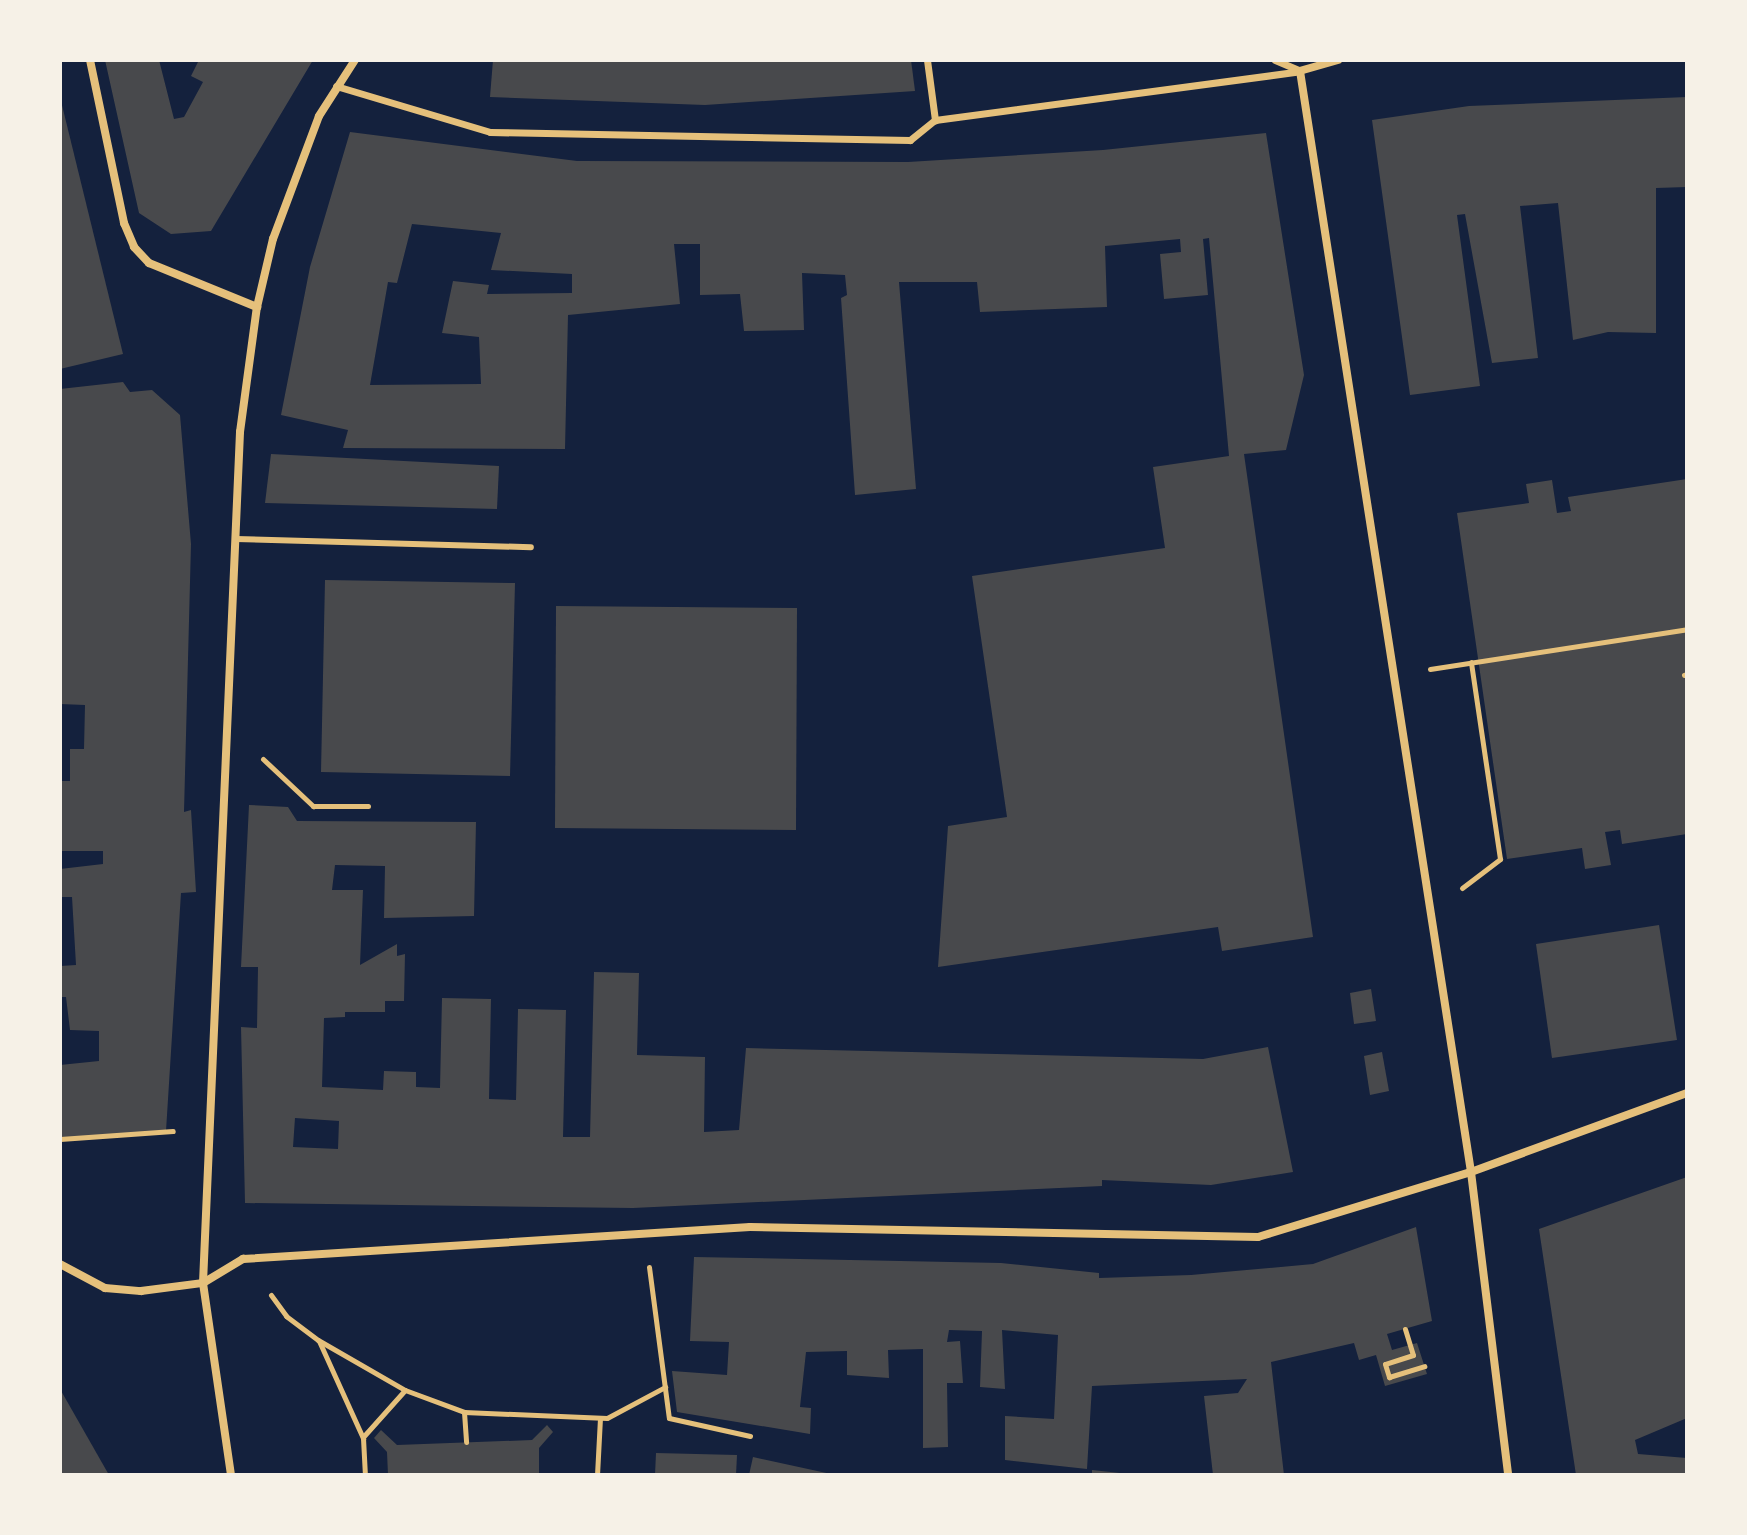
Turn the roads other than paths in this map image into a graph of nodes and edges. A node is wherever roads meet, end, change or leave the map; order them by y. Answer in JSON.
{"nodes":[{"id":1,"x":90,"y":60,"type":"edge"},
{"id":2,"x":355,"y":60,"type":"edge"},
{"id":3,"x":927,"y":60,"type":"edge"},
{"id":4,"x":1275,"y":60,"type":"edge"},
{"id":5,"x":1296,"y":60,"type":"edge"},
{"id":6,"x":1338,"y":60,"type":"edge"},
{"id":7,"x":1300,"y":71,"type":"junction"},
{"id":8,"x":336,"y":86,"type":"junction"},
{"id":9,"x":935,"y":120,"type":"junction"},
{"id":10,"x":257,"y":307,"type":"junction"},
{"id":11,"x":236,"y":539,"type":"junction"},
{"id":12,"x":531,"y":547,"type":"dead end"},
{"id":13,"x":1687,"y":1093,"type":"edge"},
{"id":14,"x":1471,"y":1172,"type":"junction"},
{"id":15,"x":60,"y":1264,"type":"edge"},
{"id":16,"x":203,"y":1283,"type":"junction"},
{"id":17,"x":231,"y":1475,"type":"edge"},
{"id":18,"x":1508,"y":1475,"type":"edge"}],
"edges":[{"from":1,"to":10,"type":"street"},
{"from":2,"to":8,"type":"street"},
{"from":3,"to":9,"type":"street"},
{"from":4,"to":7,"type":"street"},
{"from":5,"to":7,"type":"street"},
{"from":6,"to":7,"type":"street"},
{"from":7,"to":9,"type":"street"},
{"from":7,"to":14,"type":"street"},
{"from":8,"to":9,"type":"street"},
{"from":8,"to":10,"type":"street"},
{"from":10,"to":11,"type":"street"},
{"from":11,"to":12,"type":"lane"},
{"from":11,"to":16,"type":"street"},
{"from":13,"to":14,"type":"street"},
{"from":14,"to":16,"type":"street"},
{"from":14,"to":18,"type":"street"},
{"from":15,"to":16,"type":"street"},
{"from":16,"to":17,"type":"street"}]}
